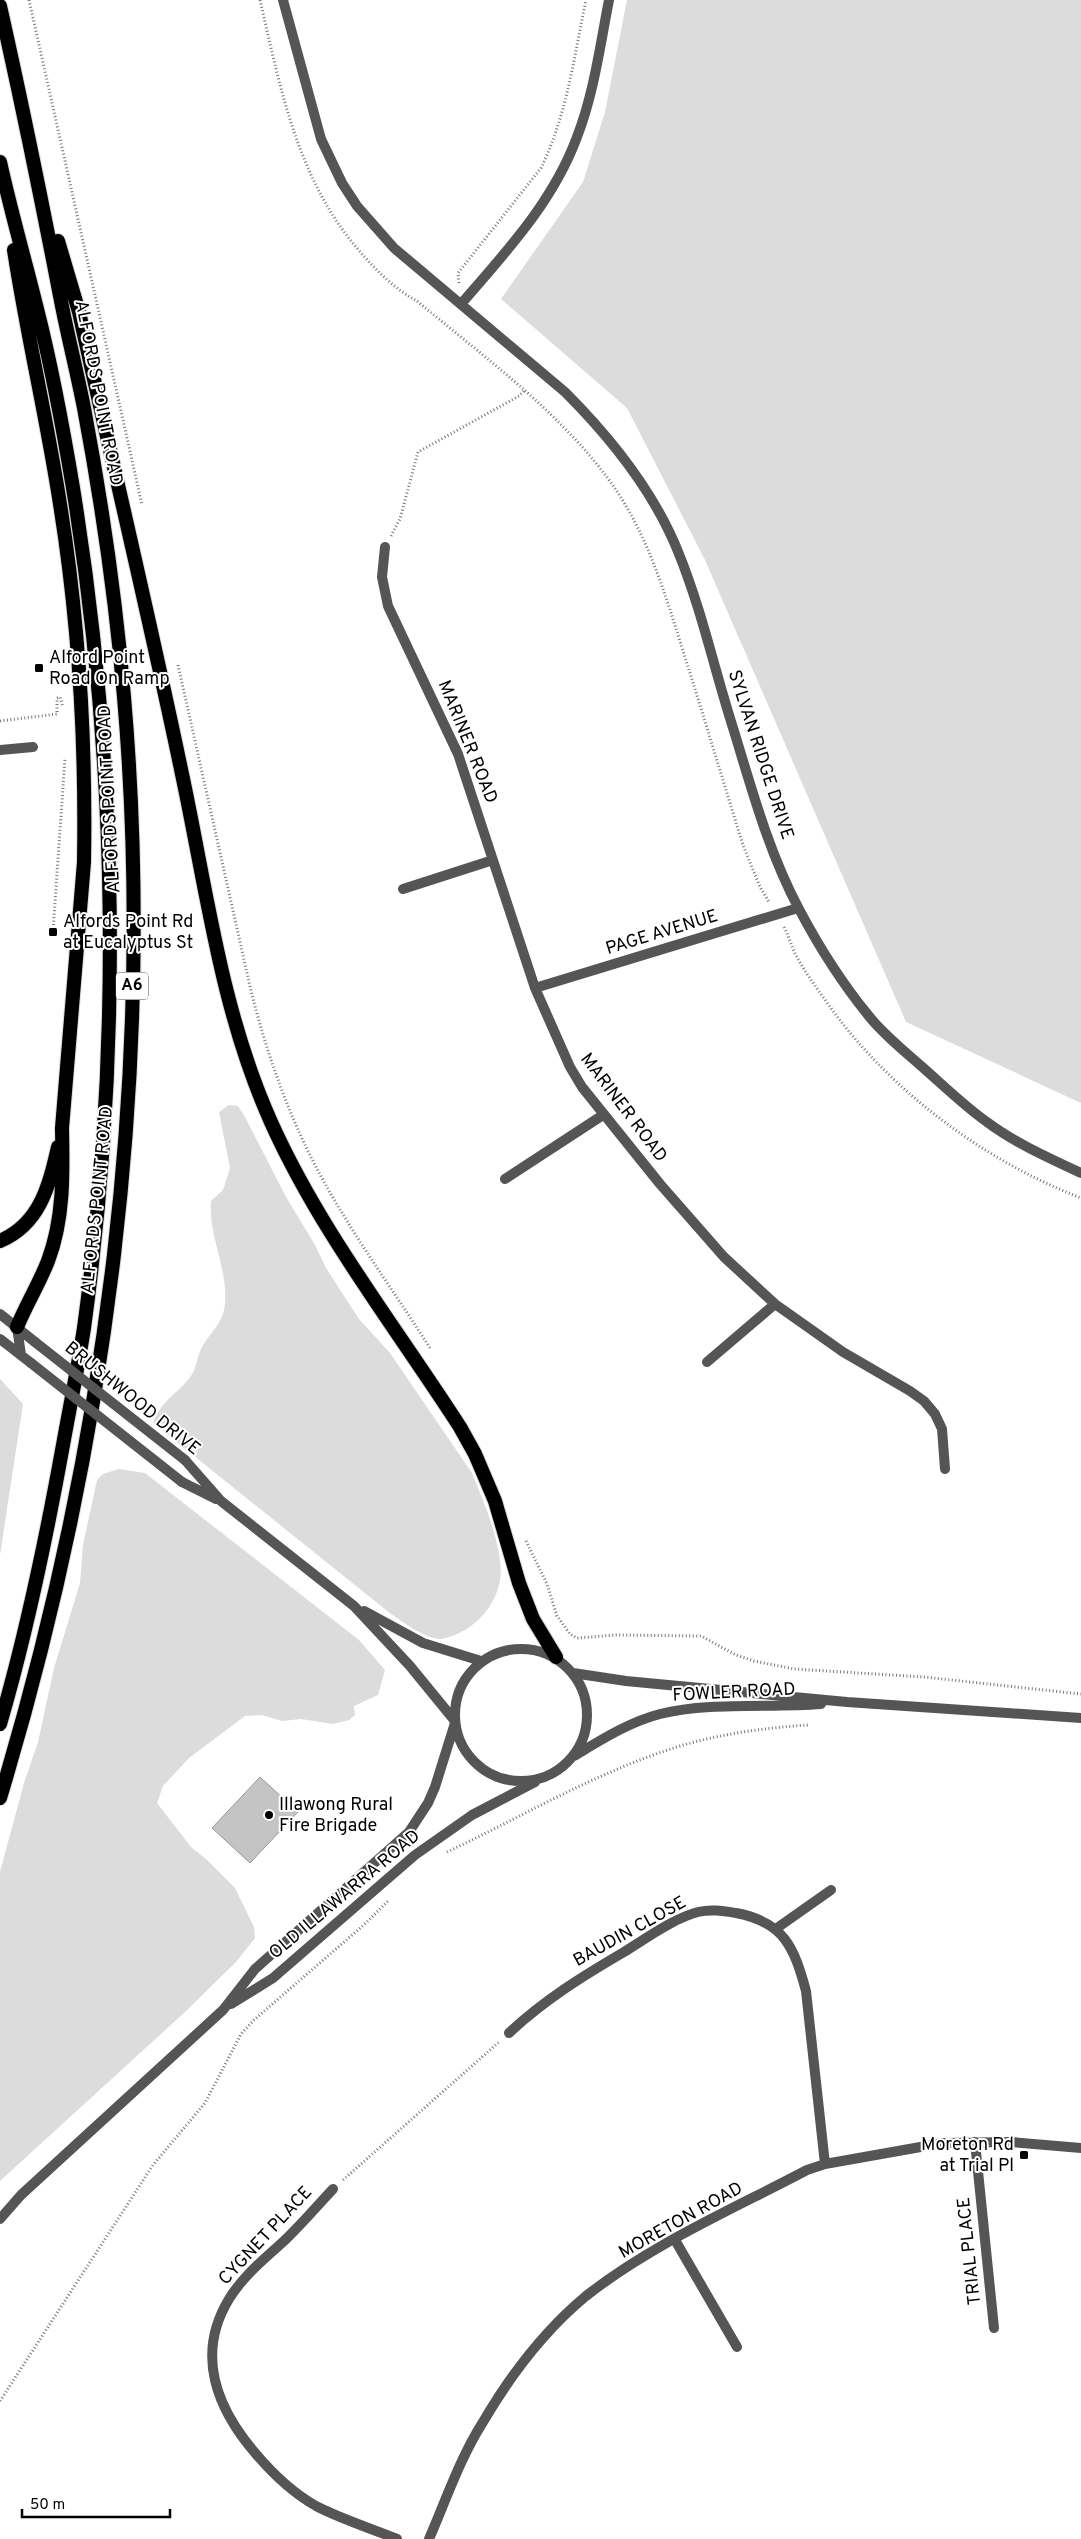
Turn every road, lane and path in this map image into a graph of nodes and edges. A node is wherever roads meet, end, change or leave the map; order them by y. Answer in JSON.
{"nodes":[{"id":1,"x":29,"y":0,"type":"edge"},
{"id":2,"x":260,"y":0,"type":"edge"},
{"id":3,"x":283,"y":0,"type":"edge"},
{"id":4,"x":586,"y":0,"type":"edge"},
{"id":5,"x":609,"y":0,"type":"edge"},
{"id":6,"x":0,"y":6,"type":"edge"},
{"id":7,"x":0,"y":162,"type":"edge"},
{"id":8,"x":36,"y":168,"type":"junction"},
{"id":9,"x":3,"y":177,"type":"junction"},
{"id":10,"x":461,"y":304,"type":"junction"},
{"id":11,"x":524,"y":391,"type":"junction"},
{"id":12,"x":143,"y":512,"type":"dead end"},
{"id":13,"x":385,"y":547,"type":"joint"},
{"id":14,"x":176,"y":657,"type":"dead end"},
{"id":15,"x":63,"y":709,"type":"dead end"},
{"id":16,"x":0,"y":721,"type":"edge"},
{"id":17,"x":33,"y":747,"type":"dead end"},
{"id":18,"x":0,"y":750,"type":"edge"},
{"id":19,"x":65,"y":757,"type":"dead end"},
{"id":20,"x":493,"y":860,"type":"junction"},
{"id":21,"x":403,"y":889,"type":"dead end"},
{"id":22,"x":798,"y":908,"type":"junction"},
{"id":23,"x":777,"y":915,"type":"junction"},
{"id":24,"x":52,"y":932,"type":"dead end"},
{"id":25,"x":535,"y":988,"type":"junction"},
{"id":26,"x":604,"y":1114,"type":"junction"},
{"id":27,"x":62,"y":1128,"type":"junction"},
{"id":28,"x":1081,"y":1173,"type":"edge"},
{"id":29,"x":505,"y":1179,"type":"dead end"},
{"id":30,"x":1081,"y":1198,"type":"edge"},
{"id":31,"x":0,"y":1242,"type":"edge"},
{"id":32,"x":775,"y":1304,"type":"junction"},
{"id":33,"x":0,"y":1314,"type":"edge"},
{"id":34,"x":17,"y":1327,"type":"junction"},
{"id":35,"x":0,"y":1339,"type":"edge"},
{"id":36,"x":432,"y":1352,"type":"dead end"},
{"id":37,"x":21,"y":1355,"type":"junction"},
{"id":38,"x":707,"y":1362,"type":"dead end"},
{"id":39,"x":945,"y":1469,"type":"dead end"},
{"id":40,"x":222,"y":1501,"type":"junction"},
{"id":41,"x":525,"y":1539,"type":"dead end"},
{"id":42,"x":354,"y":1606,"type":"junction"},
{"id":43,"x":556,"y":1658,"type":"junction"},
{"id":44,"x":482,"y":1661,"type":"junction"},
{"id":45,"x":573,"y":1673,"type":"junction"},
{"id":46,"x":1081,"y":1694,"type":"edge"},
{"id":47,"x":847,"y":1702,"type":"junction"},
{"id":48,"x":1081,"y":1718,"type":"edge"},
{"id":49,"x":455,"y":1722,"type":"junction"},
{"id":50,"x":0,"y":1724,"type":"edge"},
{"id":51,"x":809,"y":1725,"type":"dead end"},
{"id":52,"x":573,"y":1757,"type":"junction"},
{"id":53,"x":542,"y":1778,"type":"junction"},
{"id":54,"x":0,"y":1798,"type":"edge"},
{"id":55,"x":445,"y":1853,"type":"dead end"},
{"id":56,"x":831,"y":1890,"type":"dead end"},
{"id":57,"x":391,"y":1897,"type":"dead end"},
{"id":58,"x":777,"y":1928,"type":"junction"},
{"id":59,"x":222,"y":2010,"type":"junction"},
{"id":60,"x":509,"y":2033,"type":"joint"},
{"id":61,"x":974,"y":2142,"type":"junction"},
{"id":62,"x":1081,"y":2148,"type":"edge"},
{"id":63,"x":825,"y":2164,"type":"junction"},
{"id":64,"x":333,"y":2188,"type":"joint"},
{"id":65,"x":0,"y":2219,"type":"edge"},
{"id":66,"x":675,"y":2240,"type":"junction"},
{"id":67,"x":994,"y":2328,"type":"dead end"},
{"id":68,"x":737,"y":2347,"type":"dead end"},
{"id":69,"x":0,"y":2400,"type":"edge"},
{"id":70,"x":397,"y":2539,"type":"edge"},
{"id":71,"x":429,"y":2539,"type":"edge"}],
"edges":[{"from":1,"to":12,"type":"path"},
{"from":2,"to":11,"type":"path"},
{"from":3,"to":10,"type":"street","name":"SYLVAN RIDGE DRIVE"},
{"from":4,"to":10,"type":"path"},
{"from":5,"to":10,"type":"street"},
{"from":6,"to":8,"type":"highway","name":"ALFORDS POINT ROAD","number":"A6"},
{"from":7,"to":9,"type":"highway","name":"ALFORDS POINT ROAD","number":"A6"},
{"from":8,"to":43,"type":"highway"},
{"from":8,"to":54,"type":"highway","name":"ALFORDS POINT ROAD","number":"A6"},
{"from":9,"to":27,"type":"highway"},
{"from":9,"to":50,"type":"highway","name":"ALFORDS POINT ROAD","number":"A6"},
{"from":10,"to":22,"type":"street","name":"SYLVAN RIDGE DRIVE"},
{"from":11,"to":13,"type":"path"},
{"from":11,"to":23,"type":"path"},
{"from":13,"to":20,"type":"street","name":"MARINER ROAD"},
{"from":14,"to":36,"type":"path"},
{"from":15,"to":16,"type":"path"},
{"from":17,"to":18,"type":"street"},
{"from":19,"to":24,"type":"path"},
{"from":20,"to":21,"type":"street"},
{"from":20,"to":25,"type":"street","name":"MARINER ROAD"},
{"from":22,"to":23,"type":"street","name":"PAGE AVENUE"},
{"from":22,"to":28,"type":"street","name":"SYLVAN RIDGE DRIVE"},
{"from":23,"to":25,"type":"street","name":"PAGE AVENUE"},
{"from":23,"to":30,"type":"path"},
{"from":25,"to":26,"type":"street","name":"MARINER ROAD"},
{"from":26,"to":29,"type":"street"},
{"from":26,"to":32,"type":"street","name":"MARINER ROAD"},
{"from":27,"to":31,"type":"highway"},
{"from":27,"to":34,"type":"highway"},
{"from":32,"to":38,"type":"street"},
{"from":32,"to":39,"type":"street","name":"MARINER ROAD"},
{"from":33,"to":34,"type":"street","name":"BRUSHWOOD DRIVE"},
{"from":34,"to":37,"type":"street"},
{"from":34,"to":40,"type":"street","name":"BRUSHWOOD DRIVE","bridge":true},
{"from":35,"to":37,"type":"street","name":"BRUSHWOOD DRIVE"},
{"from":37,"to":40,"type":"street","name":"BRUSHWOOD DRIVE","bridge":true},
{"from":40,"to":42,"type":"street","name":"BRUSHWOOD DRIVE"},
{"from":41,"to":46,"type":"path"},
{"from":42,"to":44,"type":"street","name":"BRUSHWOOD DRIVE"},
{"from":42,"to":49,"type":"street","name":"BRUSHWOOD DRIVE"},
{"from":43,"to":44,"type":"street"},
{"from":43,"to":45,"type":"street"},
{"from":44,"to":49,"type":"street"},
{"from":45,"to":47,"type":"street","name":"FOWLER ROAD"},
{"from":45,"to":52,"type":"street"},
{"from":47,"to":48,"type":"street","name":"FOWLER ROAD"},
{"from":47,"to":52,"type":"street","name":"FOWLER ROAD"},
{"from":49,"to":53,"type":"street"},
{"from":49,"to":59,"type":"street","name":"OLD ILLAWARRA ROAD"},
{"from":51,"to":55,"type":"path"},
{"from":52,"to":53,"type":"street"},
{"from":53,"to":59,"type":"street","name":"OLD ILLAWARRA ROAD"},
{"from":56,"to":58,"type":"street"},
{"from":57,"to":69,"type":"path"},
{"from":58,"to":60,"type":"street","name":"BAUDIN CLOSE"},
{"from":58,"to":63,"type":"street"},
{"from":59,"to":65,"type":"street","name":"OLD ILLAWARRA ROAD"},
{"from":60,"to":64,"type":"path"},
{"from":61,"to":62,"type":"street","name":"MORETON ROAD"},
{"from":61,"to":63,"type":"street","name":"MORETON ROAD"},
{"from":61,"to":67,"type":"street","name":"TRIAL PLACE"},
{"from":63,"to":66,"type":"street","name":"MORETON ROAD"},
{"from":64,"to":70,"type":"street","name":"CYGNET PLACE"},
{"from":66,"to":68,"type":"street"},
{"from":66,"to":71,"type":"street","name":"MORETON ROAD"}]}
